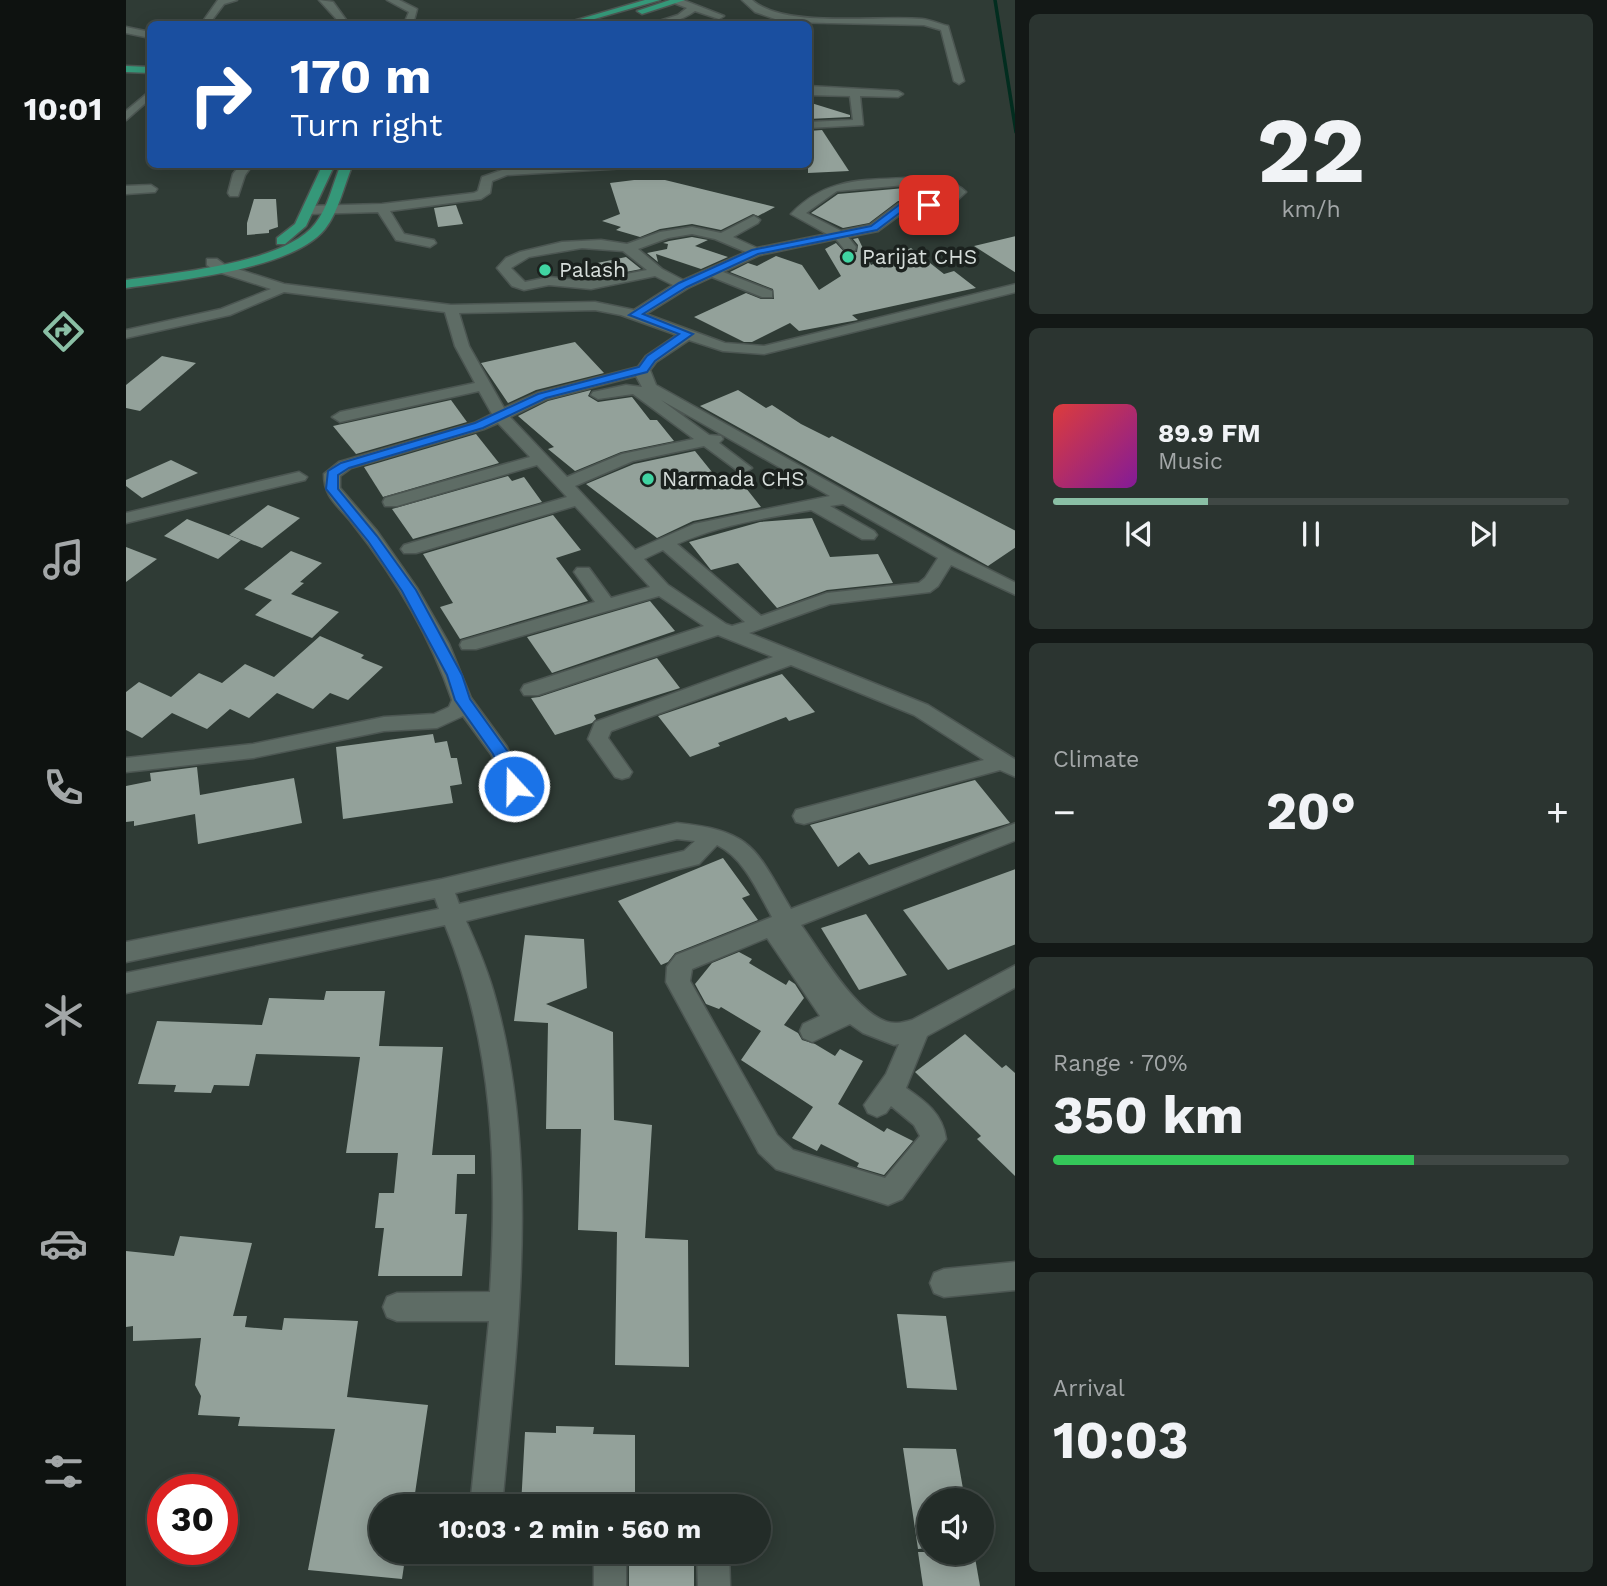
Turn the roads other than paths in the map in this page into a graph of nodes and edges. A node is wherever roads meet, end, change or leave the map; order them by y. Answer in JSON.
{"nodes":[{"id":1,"x":232,"y":0,"type":"edge"},
{"id":2,"x":324,"y":0,"type":"edge"},
{"id":3,"x":393,"y":0,"type":"edge"},
{"id":4,"x":655,"y":0,"type":"edge"},
{"id":5,"x":678,"y":0,"type":"edge"},
{"id":6,"x":747,"y":0,"type":"edge"},
{"id":7,"x":714,"y":2,"type":"dead end"},
{"id":8,"x":694,"y":7,"type":"junction"},
{"id":9,"x":207,"y":21,"type":"edge"},
{"id":10,"x":343,"y":21,"type":"edge"},
{"id":11,"x":410,"y":21,"type":"edge"},
{"id":12,"x":579,"y":21,"type":"edge"},
{"id":13,"x":606,"y":21,"type":"edge"},
{"id":14,"x":664,"y":21,"type":"edge"},
{"id":15,"x":126,"y":30,"type":"edge"},
{"id":16,"x":147,"y":34,"type":"edge"},
{"id":17,"x":126,"y":69,"type":"edge"},
{"id":18,"x":147,"y":70,"type":"edge"},
{"id":19,"x":126,"y":76,"type":"edge"},
{"id":20,"x":147,"y":77,"type":"edge"},
{"id":21,"x":959,"y":81,"type":"dead end"},
{"id":22,"x":812,"y":90,"type":"edge"},
{"id":23,"x":857,"y":94,"type":"junction"},
{"id":24,"x":898,"y":94,"type":"dead end"},
{"id":25,"x":147,"y":96,"type":"edge"},
{"id":26,"x":131,"y":107,"type":"edge"},
{"id":27,"x":126,"y":117,"type":"edge"},
{"id":28,"x":812,"y":125,"type":"edge"},
{"id":29,"x":244,"y":168,"type":"edge"},
{"id":30,"x":327,"y":168,"type":"edge"},
{"id":31,"x":344,"y":168,"type":"edge"},
{"id":32,"x":574,"y":168,"type":"edge"},
{"id":33,"x":151,"y":189,"type":"dead end"},
{"id":34,"x":126,"y":190,"type":"edge"},
{"id":35,"x":234,"y":193,"type":"dead end"},
{"id":36,"x":819,"y":198,"type":"junction"},
{"id":37,"x":836,"y":203,"type":"dead end"},
{"id":38,"x":382,"y":208,"type":"junction"},
{"id":39,"x":308,"y":210,"type":"junction"},
{"id":40,"x":327,"y":210,"type":"junction"},
{"id":41,"x":754,"y":220,"type":"dead end"},
{"id":42,"x":723,"y":237,"type":"junction"},
{"id":43,"x":845,"y":241,"type":"junction"},
{"id":44,"x":430,"y":243,"type":"dead end"},
{"id":45,"x":628,"y":248,"type":"junction"},
{"id":46,"x":756,"y":252,"type":"junction"},
{"id":47,"x":216,"y":265,"type":"junction"},
{"id":48,"x":657,"y":272,"type":"junction"},
{"id":49,"x":712,"y":272,"type":"junction"},
{"id":50,"x":126,"y":277,"type":"edge"},
{"id":51,"x":126,"y":284,"type":"edge"},
{"id":52,"x":683,"y":285,"type":"junction"},
{"id":53,"x":282,"y":288,"type":"junction"},
{"id":54,"x":1015,"y":288,"type":"edge"},
{"id":55,"x":767,"y":294,"type":"dead end"},
{"id":56,"x":451,"y":309,"type":"junction"},
{"id":57,"x":635,"y":315,"type":"junction"},
{"id":58,"x":126,"y":334,"type":"edge"},
{"id":59,"x":688,"y":334,"type":"junction"},
{"id":60,"x":643,"y":370,"type":"junction"},
{"id":61,"x":482,"y":386,"type":"junction"},
{"id":62,"x":570,"y":395,"type":"junction"},
{"id":63,"x":523,"y":416,"type":"dead end"},
{"id":64,"x":340,"y":417,"type":"dead end"},
{"id":65,"x":500,"y":417,"type":"junction"},
{"id":66,"x":734,"y":435,"type":"junction"},
{"id":67,"x":706,"y":441,"type":"junction"},
{"id":68,"x":540,"y":459,"type":"junction"},
{"id":69,"x":744,"y":468,"type":"dead end"},
{"id":70,"x":332,"y":474,"type":"junction"},
{"id":71,"x":563,"y":485,"type":"junction"},
{"id":72,"x":848,"y":498,"type":"junction"},
{"id":73,"x":576,"y":500,"type":"junction"},
{"id":74,"x":391,"y":502,"type":"dead end"},
{"id":75,"x":813,"y":504,"type":"junction"},
{"id":76,"x":126,"y":519,"type":"edge"},
{"id":77,"x":868,"y":535,"type":"dead end"},
{"id":78,"x":665,"y":543,"type":"junction"},
{"id":79,"x":410,"y":549,"type":"dead end"},
{"id":80,"x":948,"y":556,"type":"junction"},
{"id":81,"x":631,"y":558,"type":"junction"},
{"id":82,"x":583,"y":572,"type":"dead end"},
{"id":83,"x":662,"y":589,"type":"junction"},
{"id":84,"x":1015,"y":590,"type":"edge"},
{"id":85,"x":607,"y":606,"type":"junction"},
{"id":86,"x":757,"y":623,"type":"junction"},
{"id":87,"x":726,"y":630,"type":"junction"},
{"id":88,"x":469,"y":645,"type":"dead end"},
{"id":89,"x":793,"y":657,"type":"junction"},
{"id":90,"x":531,"y":690,"type":"dead end"},
{"id":91,"x":463,"y":700,"type":"junction"},
{"id":92,"x":126,"y":765,"type":"edge"},
{"id":93,"x":1009,"y":766,"type":"edge"},
{"id":94,"x":622,"y":772,"type":"dead end"},
{"id":95,"x":514,"y":786,"type":"dead end"},
{"id":96,"x":804,"y":816,"type":"dead end"},
{"id":97,"x":1015,"y":831,"type":"edge"},
{"id":98,"x":713,"y":836,"type":"junction"},
{"id":99,"x":578,"y":855,"type":"junction"},
{"id":100,"x":591,"y":882,"type":"junction"},
{"id":101,"x":442,"y":888,"type":"junction"},
{"id":102,"x":452,"y":915,"type":"junction"},
{"id":103,"x":779,"y":924,"type":"junction"},
{"id":104,"x":126,"y":952,"type":"edge"},
{"id":105,"x":1015,"y":976,"type":"edge"},
{"id":106,"x":126,"y":983,"type":"edge"},
{"id":107,"x":844,"y":1016,"type":"junction"},
{"id":108,"x":917,"y":1030,"type":"junction"},
{"id":109,"x":812,"y":1031,"type":"dead end"},
{"id":110,"x":1015,"y":1276,"type":"edge"},
{"id":111,"x":944,"y":1283,"type":"dead end"},
{"id":112,"x":506,"y":1306,"type":"junction"},
{"id":113,"x":397,"y":1307,"type":"dead end"},
{"id":114,"x":487,"y":1494,"type":"edge"},
{"id":115,"x":610,"y":1564,"type":"edge"},
{"id":116,"x":713,"y":1564,"type":"edge"},
{"id":117,"x":610,"y":1586,"type":"edge"},
{"id":118,"x":714,"y":1586,"type":"edge"}],
"edges":[{"from":1,"to":9,"type":"street"},
{"from":2,"to":10,"type":"street"},
{"from":3,"to":11,"type":"street"},
{"from":4,"to":12,"type":"main road"},
{"from":5,"to":8,"type":"street"},
{"from":5,"to":13,"type":"main road"},
{"from":6,"to":21,"type":"street"},
{"from":7,"to":8,"type":"street"},
{"from":8,"to":14,"type":"street"},
{"from":15,"to":16,"type":"street"},
{"from":17,"to":18,"type":"main road"},
{"from":19,"to":20,"type":"main road"},
{"from":22,"to":23,"type":"street"},
{"from":23,"to":24,"type":"street"},
{"from":23,"to":28,"type":"street"},
{"from":25,"to":26,"type":"street"},
{"from":26,"to":27,"type":"street"},
{"from":29,"to":35,"type":"street"},
{"from":30,"to":39,"type":"main road"},
{"from":31,"to":40,"type":"main road"},
{"from":32,"to":38,"type":"street"},
{"from":33,"to":34,"type":"street"},
{"from":36,"to":37,"type":"street"},
{"from":36,"to":43,"type":"street"},
{"from":36,"to":43,"type":"street"},
{"from":38,"to":40,"type":"street"},
{"from":38,"to":44,"type":"street"},
{"from":39,"to":40,"type":"street"},
{"from":39,"to":47,"type":"main road"},
{"from":40,"to":47,"type":"main road"},
{"from":41,"to":42,"type":"street"},
{"from":42,"to":45,"type":"street"},
{"from":42,"to":46,"type":"street"},
{"from":43,"to":46,"type":"street"},
{"from":45,"to":48,"type":"street"},
{"from":45,"to":48,"type":"street"},
{"from":46,"to":49,"type":"street"},
{"from":47,"to":50,"type":"main road"},
{"from":47,"to":51,"type":"main road"},
{"from":47,"to":53,"type":"street"},
{"from":48,"to":52,"type":"street"},
{"from":49,"to":52,"type":"street"},
{"from":49,"to":55,"type":"street"},
{"from":52,"to":57,"type":"street"},
{"from":53,"to":56,"type":"street"},
{"from":53,"to":58,"type":"street"},
{"from":54,"to":59,"type":"street"},
{"from":56,"to":57,"type":"street"},
{"from":56,"to":61,"type":"street"},
{"from":57,"to":59,"type":"street"},
{"from":59,"to":60,"type":"street"},
{"from":60,"to":62,"type":"street"},
{"from":60,"to":66,"type":"street"},
{"from":61,"to":64,"type":"street"},
{"from":61,"to":65,"type":"street"},
{"from":62,"to":63,"type":"street"},
{"from":62,"to":65,"type":"street"},
{"from":62,"to":67,"type":"street"},
{"from":65,"to":68,"type":"street"},
{"from":65,"to":70,"type":"street"},
{"from":66,"to":67,"type":"street"},
{"from":66,"to":72,"type":"street"},
{"from":67,"to":69,"type":"street"},
{"from":67,"to":71,"type":"street"},
{"from":68,"to":71,"type":"street"},
{"from":68,"to":74,"type":"street"},
{"from":70,"to":76,"type":"street"},
{"from":70,"to":91,"type":"street"},
{"from":71,"to":73,"type":"street"},
{"from":72,"to":75,"type":"street"},
{"from":72,"to":80,"type":"street"},
{"from":73,"to":79,"type":"street"},
{"from":73,"to":81,"type":"street"},
{"from":75,"to":77,"type":"street"},
{"from":75,"to":78,"type":"street"},
{"from":78,"to":81,"type":"street"},
{"from":78,"to":86,"type":"street"},
{"from":80,"to":84,"type":"street"},
{"from":80,"to":86,"type":"street"},
{"from":81,"to":83,"type":"street"},
{"from":82,"to":85,"type":"street"},
{"from":83,"to":85,"type":"street"},
{"from":83,"to":87,"type":"street"},
{"from":85,"to":88,"type":"street"},
{"from":86,"to":87,"type":"street"},
{"from":87,"to":89,"type":"street"},
{"from":87,"to":90,"type":"street"},
{"from":89,"to":93,"type":"street"},
{"from":89,"to":94,"type":"street"},
{"from":91,"to":92,"type":"street"},
{"from":91,"to":95,"type":"street"},
{"from":93,"to":96,"type":"street"},
{"from":97,"to":103,"type":"street"},
{"from":98,"to":99,"type":"street"},
{"from":98,"to":100,"type":"street"},
{"from":98,"to":103,"type":"street"},
{"from":99,"to":100,"type":"street"},
{"from":99,"to":101,"type":"street"},
{"from":100,"to":102,"type":"street"},
{"from":101,"to":102,"type":"street"},
{"from":101,"to":104,"type":"street"},
{"from":102,"to":106,"type":"street"},
{"from":102,"to":112,"type":"street"},
{"from":103,"to":107,"type":"street"},
{"from":103,"to":108,"type":"street"},
{"from":105,"to":108,"type":"street"},
{"from":107,"to":108,"type":"street"},
{"from":107,"to":109,"type":"street"},
{"from":110,"to":111,"type":"street"},
{"from":112,"to":113,"type":"street"},
{"from":112,"to":114,"type":"street"},
{"from":115,"to":117,"type":"street"},
{"from":116,"to":118,"type":"street"}]}
